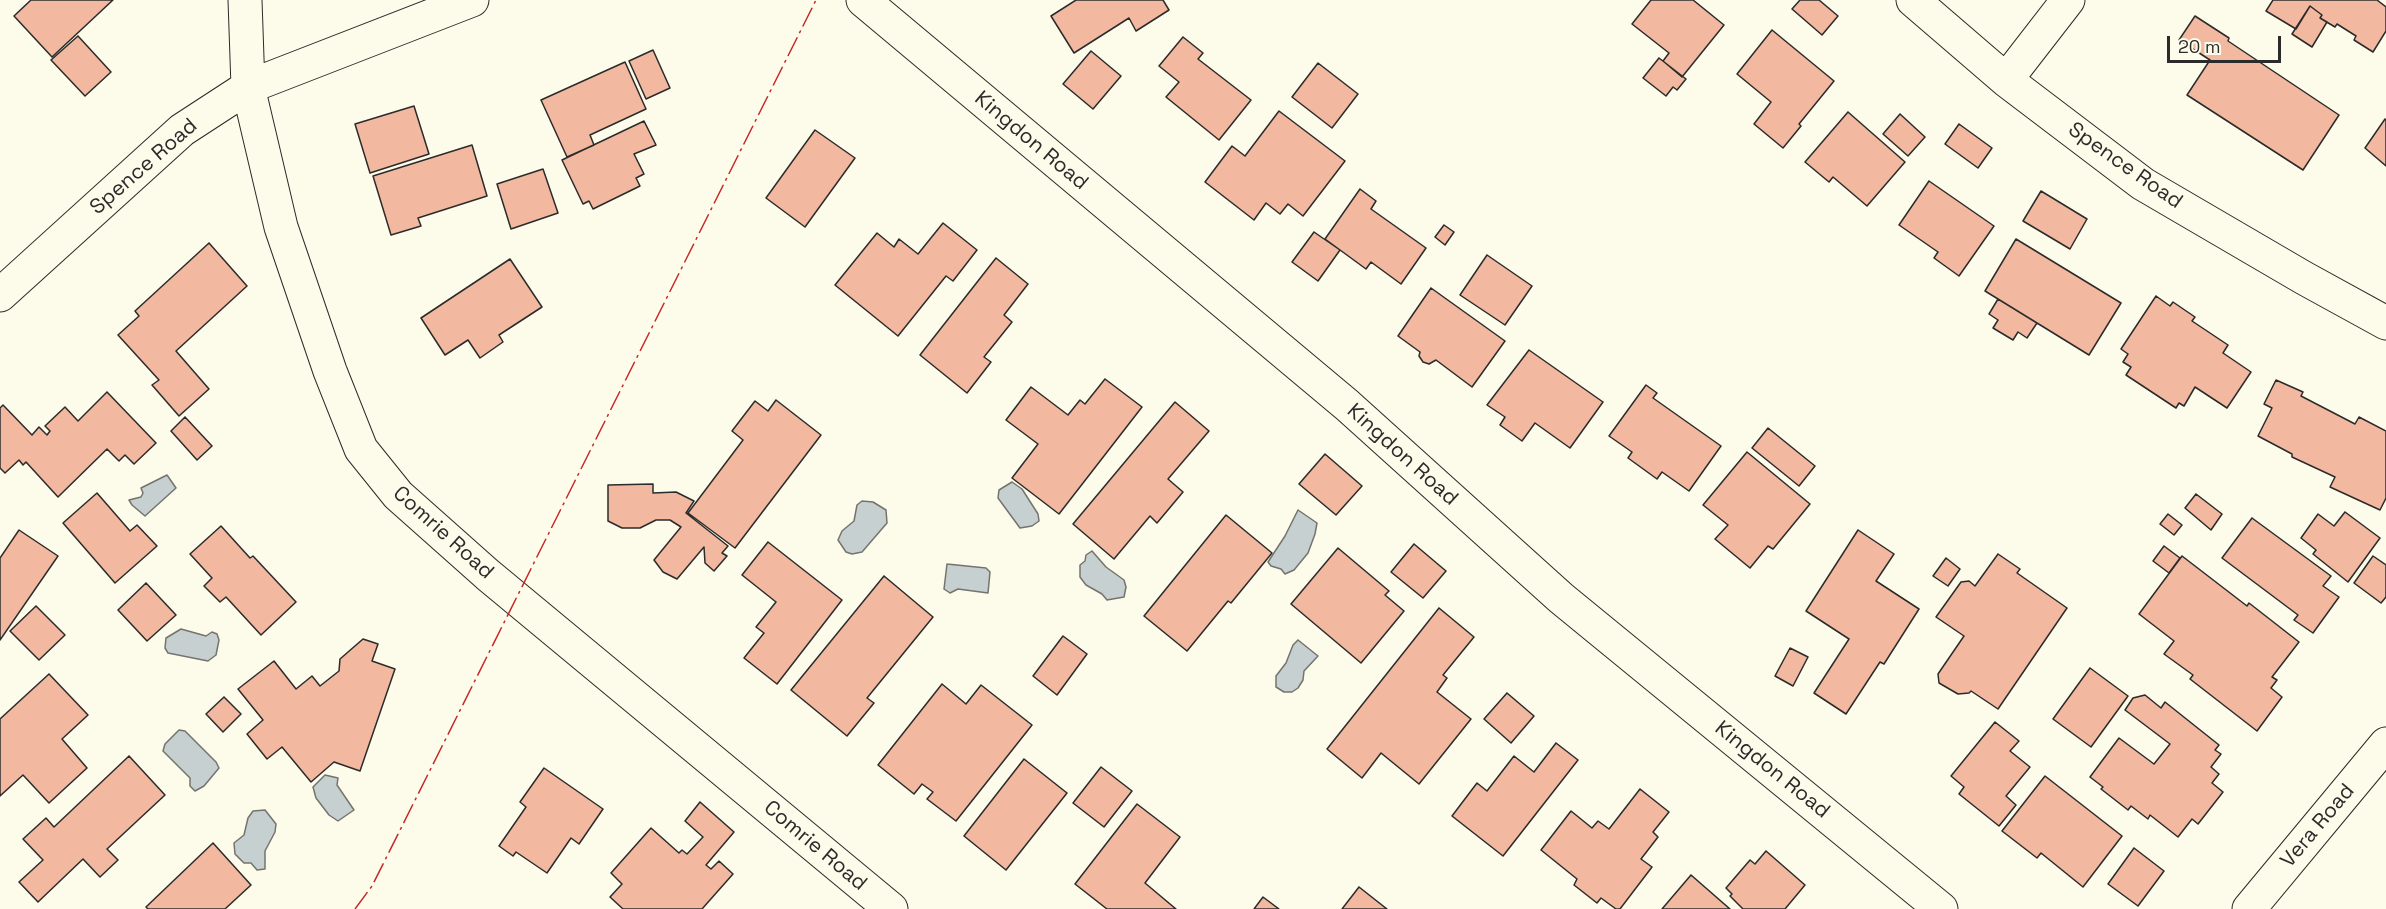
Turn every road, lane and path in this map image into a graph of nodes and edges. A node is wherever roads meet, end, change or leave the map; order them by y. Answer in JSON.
{"nodes":[{"id":1,"x":245,"y":0,"type":"edge"},
{"id":2,"x":472,"y":0,"type":"edge"},
{"id":3,"x":863,"y":0,"type":"edge"},
{"id":4,"x":1913,"y":0,"type":"edge"},
{"id":5,"x":2068,"y":0,"type":"edge"},
{"id":6,"x":2006,"y":80,"type":"junction"},
{"id":7,"x":248,"y":87,"type":"junction"},
{"id":8,"x":0,"y":295,"type":"edge"},
{"id":9,"x":2386,"y":323,"type":"edge"},
{"id":10,"x":2386,"y":744,"type":"edge"},
{"id":11,"x":891,"y":909,"type":"edge"},
{"id":12,"x":1941,"y":909,"type":"edge"},
{"id":13,"x":2249,"y":909,"type":"edge"}],
"edges":[{"from":1,"to":7,"type":"street","name":"Comrie Road"},
{"from":2,"to":7,"type":"street","name":"Spence Road"},
{"from":3,"to":12,"type":"street","name":"Kingdon Road"},
{"from":4,"to":6,"type":"street","name":"Spence Road"},
{"from":5,"to":6,"type":"street"},
{"from":6,"to":9,"type":"street","name":"Spence Road"},
{"from":7,"to":8,"type":"street","name":"Spence Road"},
{"from":7,"to":11,"type":"street","name":"Comrie Road"},
{"from":10,"to":13,"type":"street","name":"Vera Road"}]}
